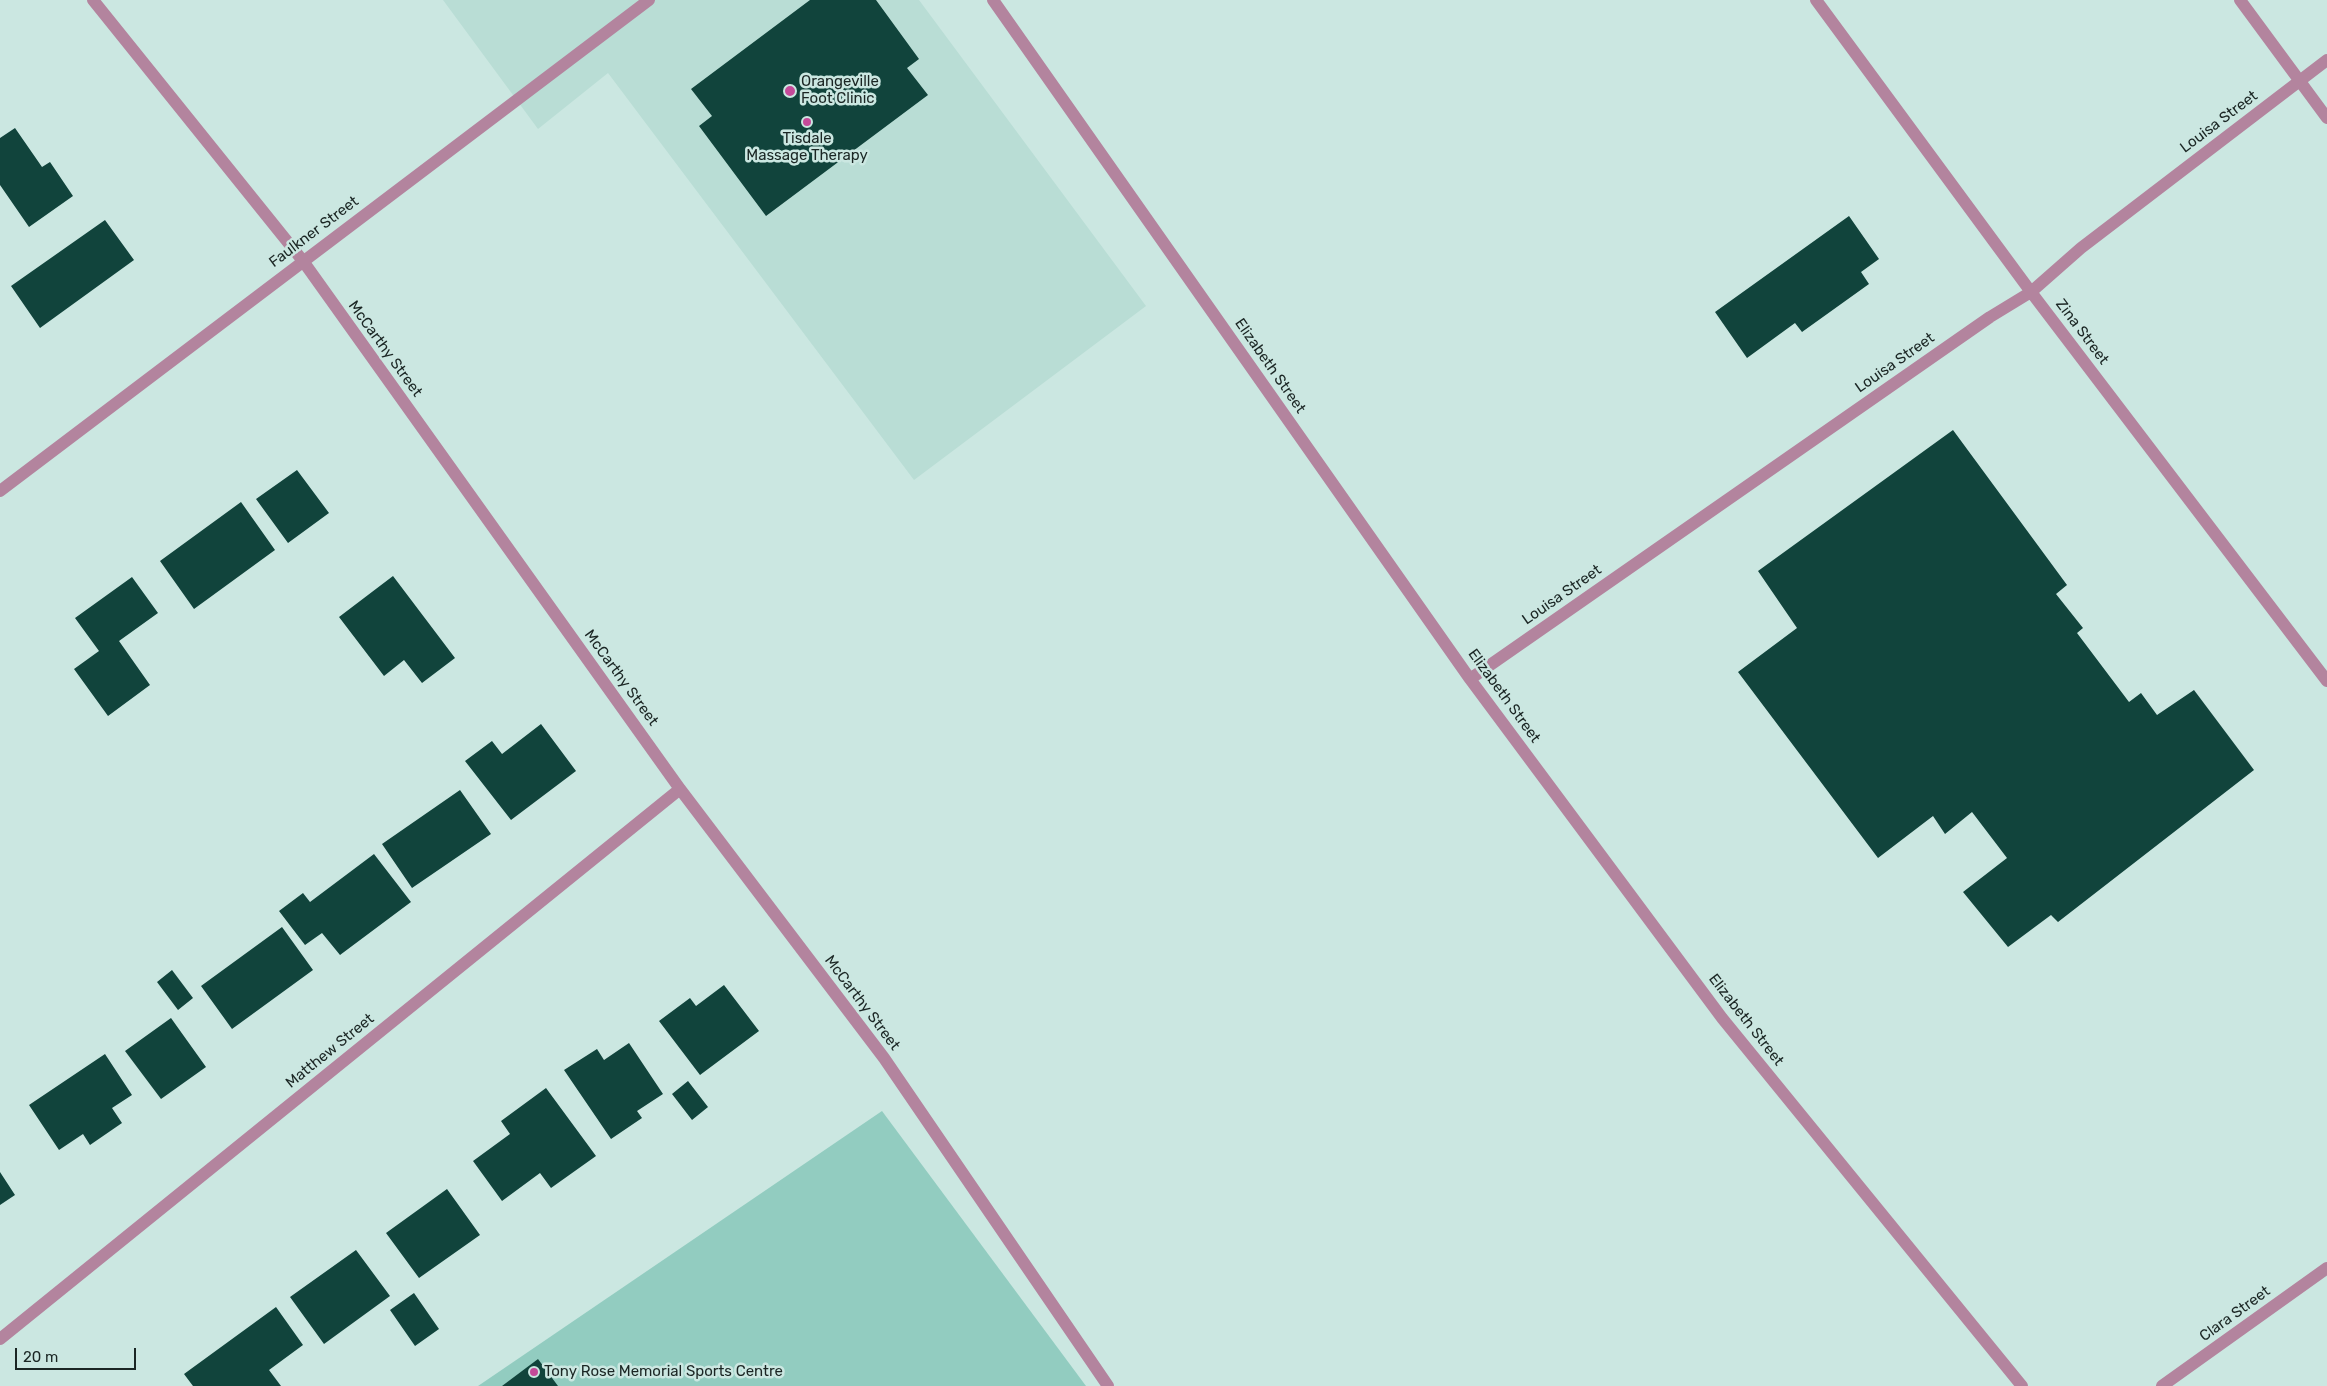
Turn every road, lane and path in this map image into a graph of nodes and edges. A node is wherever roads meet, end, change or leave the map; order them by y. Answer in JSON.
{"nodes":[{"id":1,"x":93,"y":0,"type":"edge"},
{"id":2,"x":649,"y":0,"type":"edge"},
{"id":3,"x":994,"y":0,"type":"edge"},
{"id":4,"x":1816,"y":0,"type":"edge"},
{"id":5,"x":2240,"y":0,"type":"edge"},
{"id":6,"x":2327,"y":60,"type":"edge"},
{"id":7,"x":2300,"y":81,"type":"junction"},
{"id":8,"x":2327,"y":118,"type":"edge"},
{"id":9,"x":303,"y":261,"type":"junction"},
{"id":10,"x":2031,"y":292,"type":"junction"},
{"id":11,"x":0,"y":491,"type":"edge"},
{"id":12,"x":1470,"y":679,"type":"junction"},
{"id":13,"x":2327,"y":681,"type":"edge"},
{"id":14,"x":680,"y":789,"type":"junction"},
{"id":15,"x":2327,"y":1268,"type":"edge"},
{"id":16,"x":0,"y":1339,"type":"edge"},
{"id":17,"x":1108,"y":1386,"type":"edge"},
{"id":18,"x":2022,"y":1386,"type":"edge"},
{"id":19,"x":2162,"y":1386,"type":"edge"}],
"edges":[{"from":1,"to":9,"type":"street","name":"McCarthy Street"},
{"from":2,"to":9,"type":"street","name":"Faulkner Street"},
{"from":3,"to":12,"type":"street","name":"Elizabeth Street"},
{"from":4,"to":10,"type":"street","name":"Zina Street"},
{"from":5,"to":7,"type":"street"},
{"from":6,"to":7,"type":"street","name":"Louisa Street"},
{"from":7,"to":8,"type":"street"},
{"from":7,"to":10,"type":"street","name":"Louisa Street"},
{"from":9,"to":11,"type":"street","name":"Faulkner Street"},
{"from":9,"to":14,"type":"street","name":"McCarthy Street"},
{"from":10,"to":12,"type":"street","name":"Louisa Street"},
{"from":10,"to":13,"type":"street","name":"Zina Street"},
{"from":12,"to":18,"type":"street","name":"Elizabeth Street"},
{"from":14,"to":16,"type":"street","name":"Matthew Street"},
{"from":14,"to":17,"type":"street","name":"McCarthy Street"},
{"from":15,"to":19,"type":"street","name":"Clara Street"}]}
